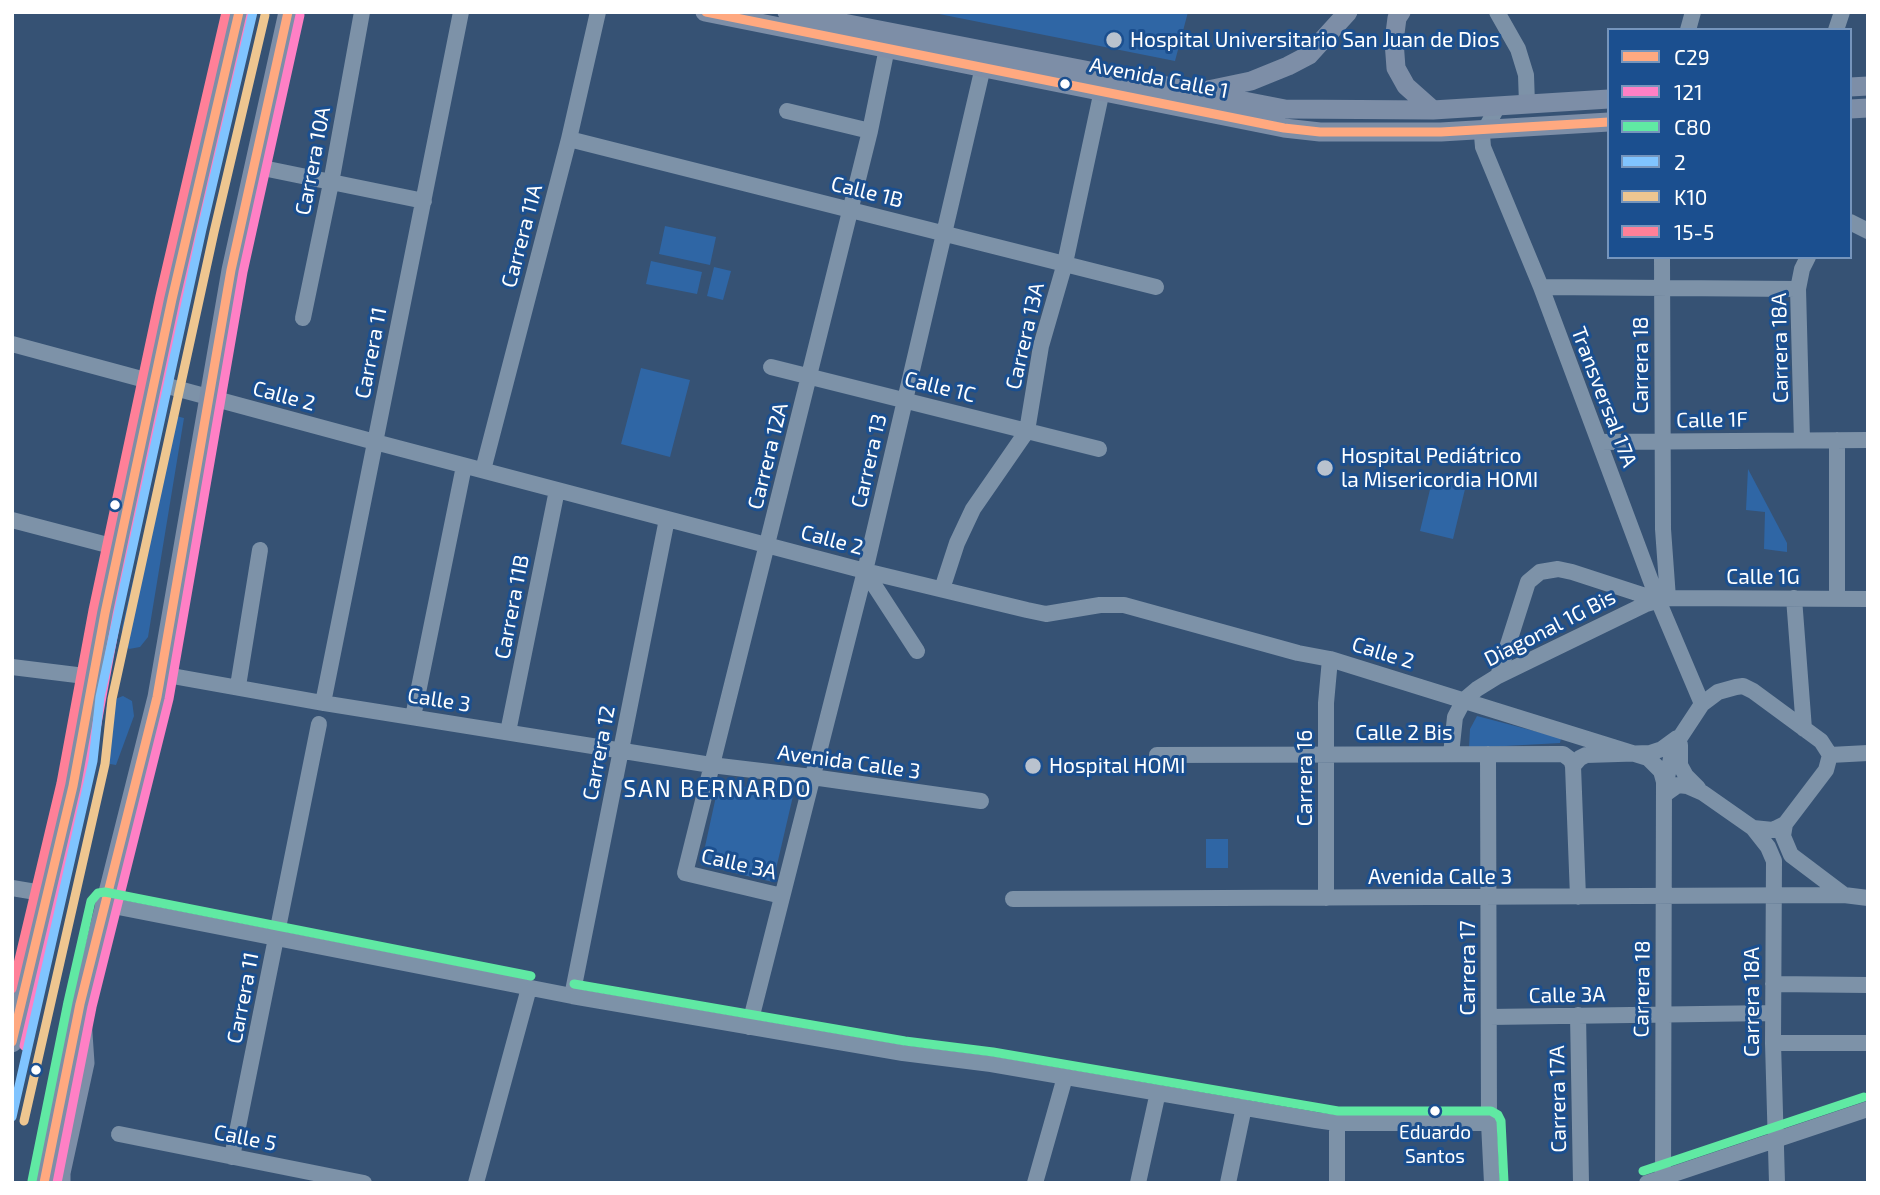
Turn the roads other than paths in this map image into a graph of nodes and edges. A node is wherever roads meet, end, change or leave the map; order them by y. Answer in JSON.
{"nodes":[{"id":1,"x":239,"y":12,"type":"edge"},
{"id":2,"x":288,"y":12,"type":"edge"},
{"id":3,"x":362,"y":12,"type":"edge"},
{"id":4,"x":461,"y":12,"type":"edge"},
{"id":5,"x":598,"y":12,"type":"edge"},
{"id":6,"x":705,"y":12,"type":"edge"},
{"id":7,"x":787,"y":12,"type":"edge"},
{"id":8,"x":1348,"y":12,"type":"edge"},
{"id":9,"x":1401,"y":12,"type":"edge"},
{"id":10,"x":1497,"y":12,"type":"edge"},
{"id":11,"x":887,"y":48,"type":"junction"},
{"id":12,"x":985,"y":59,"type":"junction"},
{"id":13,"x":1104,"y":83,"type":"junction"},
{"id":14,"x":1193,"y":92,"type":"junction"},
{"id":15,"x":1607,"y":99,"type":"edge"},
{"id":16,"x":1527,"y":104,"type":"junction"},
{"id":17,"x":1499,"y":106,"type":"junction"},
{"id":18,"x":1433,"y":110,"type":"junction"},
{"id":19,"x":787,"y":111,"type":"dead end"},
{"id":20,"x":1607,"y":122,"type":"edge"},
{"id":21,"x":1484,"y":130,"type":"junction"},
{"id":22,"x":870,"y":131,"type":"junction"},
{"id":23,"x":569,"y":139,"type":"junction"},
{"id":24,"x":253,"y":166,"type":"junction"},
{"id":25,"x":331,"y":183,"type":"junction"},
{"id":26,"x":424,"y":201,"type":"junction"},
{"id":27,"x":850,"y":209,"type":"junction"},
{"id":28,"x":1852,"y":223,"type":"edge"},
{"id":29,"x":1868,"y":231,"type":"edge"},
{"id":30,"x":944,"y":233,"type":"junction"},
{"id":31,"x":1661,"y":259,"type":"edge"},
{"id":32,"x":1807,"y":259,"type":"edge"},
{"id":33,"x":1065,"y":262,"type":"junction"},
{"id":34,"x":1156,"y":287,"type":"dead end"},
{"id":35,"x":1541,"y":287,"type":"junction"},
{"id":36,"x":1662,"y":288,"type":"junction"},
{"id":37,"x":1798,"y":289,"type":"junction"},
{"id":38,"x":303,"y":318,"type":"dead end"},
{"id":39,"x":12,"y":344,"type":"edge"},
{"id":40,"x":771,"y":367,"type":"dead end"},
{"id":41,"x":809,"y":376,"type":"junction"},
{"id":42,"x":154,"y":382,"type":"junction"},
{"id":43,"x":207,"y":397,"type":"junction"},
{"id":44,"x":904,"y":400,"type":"junction"},
{"id":45,"x":1027,"y":430,"type":"junction"},
{"id":46,"x":1802,"y":440,"type":"junction"},
{"id":47,"x":1837,"y":440,"type":"junction"},
{"id":48,"x":1868,"y":440,"type":"edge"},
{"id":49,"x":375,"y":442,"type":"junction"},
{"id":50,"x":1599,"y":442,"type":"junction"},
{"id":51,"x":1663,"y":442,"type":"junction"},
{"id":52,"x":1099,"y":449,"type":"dead end"},
{"id":53,"x":464,"y":466,"type":"junction"},
{"id":54,"x":483,"y":470,"type":"junction"},
{"id":55,"x":557,"y":490,"type":"junction"},
{"id":56,"x":667,"y":519,"type":"junction"},
{"id":57,"x":12,"y":520,"type":"edge"},
{"id":58,"x":767,"y":545,"type":"junction"},
{"id":59,"x":119,"y":548,"type":"junction"},
{"id":60,"x":260,"y":550,"type":"dead end"},
{"id":61,"x":865,"y":571,"type":"junction"},
{"id":62,"x":942,"y":589,"type":"junction"},
{"id":63,"x":1794,"y":598,"type":"junction"},
{"id":64,"x":1663,"y":599,"type":"junction"},
{"id":65,"x":1837,"y":599,"type":"junction"},
{"id":66,"x":1868,"y":599,"type":"edge"},
{"id":67,"x":917,"y":652,"type":"dead end"},
{"id":68,"x":1330,"y":659,"type":"junction"},
{"id":69,"x":12,"y":667,"type":"edge"},
{"id":70,"x":161,"y":674,"type":"junction"},
{"id":71,"x":1498,"y":676,"type":"junction"},
{"id":72,"x":93,"y":677,"type":"junction"},
{"id":73,"x":238,"y":686,"type":"junction"},
{"id":74,"x":1464,"y":700,"type":"junction"},
{"id":75,"x":323,"y":703,"type":"junction"},
{"id":76,"x":1702,"y":704,"type":"junction"},
{"id":77,"x":413,"y":717,"type":"junction"},
{"id":78,"x":319,"y":724,"type":"dead end"},
{"id":79,"x":1804,"y":729,"type":"junction"},
{"id":80,"x":508,"y":732,"type":"junction"},
{"id":81,"x":1683,"y":732,"type":"junction"},
{"id":82,"x":621,"y":751,"type":"junction"},
{"id":83,"x":1868,"y":753,"type":"edge"},
{"id":84,"x":1325,"y":754,"type":"junction"},
{"id":85,"x":1451,"y":754,"type":"junction"},
{"id":86,"x":1488,"y":754,"type":"junction"},
{"id":87,"x":1641,"y":754,"type":"junction"},
{"id":88,"x":1157,"y":755,"type":"dead end"},
{"id":89,"x":1830,"y":755,"type":"junction"},
{"id":90,"x":711,"y":765,"type":"junction"},
{"id":91,"x":1573,"y":766,"type":"junction"},
{"id":92,"x":812,"y":777,"type":"junction"},
{"id":93,"x":1703,"y":793,"type":"junction"},
{"id":94,"x":1664,"y":795,"type":"junction"},
{"id":95,"x":981,"y":801,"type":"dead end"},
{"id":96,"x":1785,"y":824,"type":"junction"},
{"id":97,"x":1753,"y":828,"type":"junction"},
{"id":98,"x":685,"y":873,"type":"joint"},
{"id":99,"x":12,"y":888,"type":"edge"},
{"id":100,"x":48,"y":894,"type":"junction"},
{"id":101,"x":1844,"y":895,"type":"junction"},
{"id":102,"x":782,"y":896,"type":"junction"},
{"id":103,"x":1489,"y":897,"type":"junction"},
{"id":104,"x":1578,"y":897,"type":"junction"},
{"id":105,"x":1665,"y":897,"type":"junction"},
{"id":106,"x":1773,"y":897,"type":"junction"},
{"id":107,"x":1326,"y":898,"type":"junction"},
{"id":108,"x":1868,"y":898,"type":"edge"},
{"id":109,"x":1013,"y":899,"type":"dead end"},
{"id":110,"x":103,"y":904,"type":"junction"},
{"id":111,"x":276,"y":938,"type":"junction"},
{"id":112,"x":1773,"y":984,"type":"junction"},
{"id":113,"x":1868,"y":985,"type":"edge"},
{"id":114,"x":529,"y":988,"type":"junction"},
{"id":115,"x":572,"y":996,"type":"junction"},
{"id":116,"x":80,"y":1004,"type":"junction"},
{"id":117,"x":1773,"y":1013,"type":"junction"},
{"id":118,"x":1662,"y":1014,"type":"junction"},
{"id":119,"x":1578,"y":1016,"type":"junction"},
{"id":120,"x":1489,"y":1017,"type":"junction"},
{"id":121,"x":749,"y":1027,"type":"junction"},
{"id":122,"x":12,"y":1043,"type":"edge"},
{"id":123,"x":1773,"y":1043,"type":"junction"},
{"id":124,"x":1868,"y":1043,"type":"edge"},
{"id":125,"x":1066,"y":1077,"type":"junction"},
{"id":126,"x":1158,"y":1092,"type":"junction"},
{"id":127,"x":1244,"y":1107,"type":"junction"},
{"id":128,"x":1868,"y":1109,"type":"edge"},
{"id":129,"x":1489,"y":1123,"type":"junction"},
{"id":130,"x":1337,"y":1124,"type":"junction"},
{"id":131,"x":119,"y":1134,"type":"dead end"},
{"id":132,"x":1777,"y":1140,"type":"junction"},
{"id":133,"x":232,"y":1157,"type":"junction"},
{"id":134,"x":1658,"y":1181,"type":"edge"},
{"id":135,"x":44,"y":1183,"type":"edge"},
{"id":136,"x":61,"y":1183,"type":"edge"},
{"id":137,"x":364,"y":1183,"type":"edge"},
{"id":138,"x":476,"y":1183,"type":"edge"},
{"id":139,"x":1035,"y":1183,"type":"edge"},
{"id":140,"x":1138,"y":1183,"type":"edge"},
{"id":141,"x":1228,"y":1183,"type":"edge"},
{"id":142,"x":1337,"y":1183,"type":"edge"},
{"id":143,"x":1492,"y":1183,"type":"edge"},
{"id":144,"x":1581,"y":1183,"type":"edge"},
{"id":145,"x":1777,"y":1183,"type":"edge"}],
"edges":[{"from":1,"to":42,"type":"main road"},
{"from":2,"to":24,"type":"main road"},
{"from":3,"to":25,"type":"street","name":"Carrera 10A"},
{"from":4,"to":26,"type":"street","name":"Carrera 11"},
{"from":5,"to":23,"type":"street","name":"Carrera 11A"},
{"from":6,"to":11,"type":"main road","name":"Avenida Calle 1"},
{"from":7,"to":12,"type":"main road","name":"Avenida Calle 1"},
{"from":8,"to":14,"type":"main road"},
{"from":9,"to":18,"type":"main road"},
{"from":10,"to":16,"type":"street"},
{"from":11,"to":12,"type":"main road","name":"Avenida Calle 1"},
{"from":11,"to":22,"type":"street","name":"Carrera 12A"},
{"from":12,"to":13,"type":"main road","name":"Avenida Calle 1"},
{"from":12,"to":30,"type":"street","name":"Carrera 13"},
{"from":13,"to":14,"type":"main road","name":"Avenida Calle 1"},
{"from":13,"to":21,"type":"main road","name":"Avenida Calle 1"},
{"from":13,"to":33,"type":"street","name":"Carrera 13A"},
{"from":14,"to":18,"type":"main road","name":"Avenida Calle 1"},
{"from":15,"to":16,"type":"main road","name":"Avenida Calle 1"},
{"from":16,"to":17,"type":"main road","name":"Avenida Calle 1"},
{"from":17,"to":18,"type":"main road","name":"Avenida Calle 1"},
{"from":17,"to":21,"type":"street"},
{"from":19,"to":22,"type":"street"},
{"from":20,"to":21,"type":"main road","name":"Avenida Calle 1"},
{"from":21,"to":35,"type":"street","name":"Transversal 17A"},
{"from":22,"to":27,"type":"street","name":"Carrera 12A"},
{"from":23,"to":27,"type":"street","name":"Calle 1B"},
{"from":23,"to":54,"type":"street","name":"Carrera 11A"},
{"from":24,"to":25,"type":"street"},
{"from":24,"to":43,"type":"main road"},
{"from":25,"to":26,"type":"street"},
{"from":25,"to":38,"type":"street","name":"Carrera 10A"},
{"from":26,"to":49,"type":"street","name":"Carrera 11"},
{"from":27,"to":30,"type":"street","name":"Calle 1B"},
{"from":27,"to":41,"type":"street","name":"Carrera 12A"},
{"from":28,"to":29,"type":"street"},
{"from":30,"to":33,"type":"street","name":"Calle 1B"},
{"from":30,"to":44,"type":"street","name":"Carrera 13"},
{"from":31,"to":36,"type":"street","name":"Carrera 18"},
{"from":32,"to":37,"type":"street","name":"Carrera 18A"},
{"from":33,"to":34,"type":"street","name":"Calle 1B"},
{"from":33,"to":45,"type":"street","name":"Carrera 13A"},
{"from":35,"to":36,"type":"street"},
{"from":35,"to":50,"type":"street","name":"Transversal 17A"},
{"from":36,"to":37,"type":"street"},
{"from":36,"to":51,"type":"street","name":"Carrera 18"},
{"from":37,"to":46,"type":"street","name":"Carrera 18A"},
{"from":39,"to":42,"type":"street","name":"Calle 2"},
{"from":40,"to":41,"type":"street","name":"Calle 1C"},
{"from":41,"to":44,"type":"street","name":"Calle 1C"},
{"from":41,"to":58,"type":"street","name":"Carrera 12A"},
{"from":42,"to":43,"type":"street","name":"Calle 2"},
{"from":42,"to":59,"type":"main road"},
{"from":43,"to":49,"type":"street","name":"Calle 2"},
{"from":43,"to":70,"type":"main road"},
{"from":44,"to":45,"type":"street","name":"Calle 1C"},
{"from":44,"to":61,"type":"street","name":"Carrera 13"},
{"from":45,"to":52,"type":"street","name":"Calle 1C"},
{"from":45,"to":62,"type":"street","name":"Carrera 13A"},
{"from":46,"to":47,"type":"street","name":"Calle 1F"},
{"from":46,"to":51,"type":"street","name":"Calle 1F"},
{"from":47,"to":48,"type":"street","name":"Calle 1F"},
{"from":47,"to":65,"type":"street"},
{"from":49,"to":53,"type":"street","name":"Calle 2"},
{"from":49,"to":75,"type":"street","name":"Carrera 11"},
{"from":50,"to":51,"type":"street","name":"Calle 1F"},
{"from":50,"to":64,"type":"street","name":"Transversal 17A"},
{"from":51,"to":64,"type":"street","name":"Carrera 18"},
{"from":53,"to":54,"type":"street","name":"Calle 2"},
{"from":53,"to":77,"type":"street"},
{"from":54,"to":55,"type":"street","name":"Calle 2"},
{"from":55,"to":56,"type":"street","name":"Calle 2"},
{"from":55,"to":80,"type":"street","name":"Carrera 11B"},
{"from":56,"to":58,"type":"street","name":"Calle 2"},
{"from":56,"to":82,"type":"street","name":"Carrera 12"},
{"from":57,"to":59,"type":"street"},
{"from":58,"to":61,"type":"street","name":"Calle 2"},
{"from":58,"to":90,"type":"street","name":"Carrera 12A"},
{"from":59,"to":72,"type":"main road"},
{"from":60,"to":73,"type":"street"},
{"from":61,"to":62,"type":"street","name":"Calle 2"},
{"from":61,"to":67,"type":"street"},
{"from":61,"to":92,"type":"street","name":"Carrera 13"},
{"from":62,"to":68,"type":"street","name":"Calle 2"},
{"from":63,"to":64,"type":"street","name":"Calle 1G"},
{"from":63,"to":65,"type":"street","name":"Calle 1G"},
{"from":63,"to":79,"type":"street"},
{"from":64,"to":71,"type":"street","name":"Diagonal 1G Bis"},
{"from":64,"to":71,"type":"street"},
{"from":64,"to":76,"type":"street","name":"Transversal 17A"},
{"from":65,"to":66,"type":"street","name":"Calle 1G"},
{"from":68,"to":74,"type":"street","name":"Calle 2"},
{"from":68,"to":84,"type":"street","name":"Carrera 16"},
{"from":69,"to":72,"type":"street"},
{"from":70,"to":73,"type":"street","name":"Calle 3"},
{"from":70,"to":110,"type":"main road"},
{"from":71,"to":74,"type":"street","name":"Diagonal 1G Bis"},
{"from":72,"to":100,"type":"main road"},
{"from":73,"to":75,"type":"street","name":"Calle 3"},
{"from":74,"to":85,"type":"street"},
{"from":74,"to":87,"type":"street","name":"Calle 2"},
{"from":75,"to":77,"type":"street","name":"Calle 3"},
{"from":76,"to":79,"type":"street","name":"Carrera 18"},
{"from":76,"to":81,"type":"street","name":"Carrera 18"},
{"from":77,"to":80,"type":"street","name":"Calle 3"},
{"from":78,"to":111,"type":"street","name":"Carrera 11"},
{"from":79,"to":89,"type":"street"},
{"from":80,"to":82,"type":"street","name":"Calle 3"},
{"from":81,"to":87,"type":"street","name":"Carrera 18"},
{"from":81,"to":93,"type":"street","name":"Carrera 18"},
{"from":81,"to":94,"type":"street","name":"Carrera 18"},
{"from":82,"to":90,"type":"street","name":"Calle 3"},
{"from":82,"to":115,"type":"street","name":"Carrera 12"},
{"from":83,"to":89,"type":"street"},
{"from":84,"to":85,"type":"street","name":"Calle 2 Bis"},
{"from":84,"to":88,"type":"street","name":"Calle 2 Bis"},
{"from":84,"to":107,"type":"street","name":"Carrera 16"},
{"from":85,"to":86,"type":"street","name":"Calle 2 Bis"},
{"from":86,"to":91,"type":"street","name":"Calle 2 Bis"},
{"from":86,"to":103,"type":"street","name":"Carrera 17"},
{"from":87,"to":91,"type":"street"},
{"from":87,"to":94,"type":"street","name":"Carrera 18"},
{"from":89,"to":96,"type":"street"},
{"from":90,"to":92,"type":"street","name":"Avenida Calle 3"},
{"from":90,"to":98,"type":"street","name":"Carrera 12A"},
{"from":91,"to":104,"type":"street"},
{"from":92,"to":95,"type":"street","name":"Avenida Calle 3"},
{"from":92,"to":102,"type":"street","name":"Carrera 13"},
{"from":93,"to":94,"type":"street"},
{"from":93,"to":97,"type":"street"},
{"from":94,"to":105,"type":"street","name":"Carrera 18"},
{"from":96,"to":97,"type":"street"},
{"from":96,"to":101,"type":"street"},
{"from":97,"to":106,"type":"street","name":"Carrera 18A"},
{"from":98,"to":102,"type":"street","name":"Calle 3A"},
{"from":99,"to":100,"type":"street"},
{"from":100,"to":122,"type":"main road"},
{"from":101,"to":106,"type":"street","name":"Avenida Calle 3"},
{"from":101,"to":108,"type":"street","name":"Avenida Calle 3"},
{"from":102,"to":121,"type":"street","name":"Carrera 13"},
{"from":103,"to":104,"type":"street","name":"Avenida Calle 3"},
{"from":103,"to":107,"type":"street","name":"Avenida Calle 3"},
{"from":103,"to":120,"type":"street","name":"Carrera 17"},
{"from":104,"to":105,"type":"street","name":"Avenida Calle 3"},
{"from":105,"to":106,"type":"street","name":"Avenida Calle 3"},
{"from":105,"to":118,"type":"street","name":"Carrera 18"},
{"from":106,"to":112,"type":"street","name":"Carrera 18A"},
{"from":107,"to":109,"type":"street","name":"Avenida Calle 3"},
{"from":110,"to":111,"type":"street"},
{"from":110,"to":116,"type":"main road"},
{"from":111,"to":114,"type":"street"},
{"from":111,"to":133,"type":"street","name":"Carrera 11"},
{"from":112,"to":113,"type":"street"},
{"from":112,"to":117,"type":"street","name":"Carrera 18A"},
{"from":114,"to":115,"type":"street"},
{"from":114,"to":138,"type":"street"},
{"from":115,"to":121,"type":"street"},
{"from":116,"to":135,"type":"main road"},
{"from":116,"to":136,"type":"main road"},
{"from":117,"to":118,"type":"street","name":"Calle 3A"},
{"from":117,"to":123,"type":"street","name":"Carrera 18A"},
{"from":118,"to":119,"type":"street","name":"Calle 3A"},
{"from":118,"to":134,"type":"street","name":"Carrera 18"},
{"from":119,"to":120,"type":"street","name":"Calle 3A"},
{"from":119,"to":144,"type":"street","name":"Carrera 17A"},
{"from":120,"to":129,"type":"street","name":"Carrera 17"},
{"from":121,"to":125,"type":"street"},
{"from":123,"to":124,"type":"street"},
{"from":123,"to":132,"type":"street","name":"Carrera 18A"},
{"from":125,"to":126,"type":"street"},
{"from":125,"to":139,"type":"street"},
{"from":126,"to":127,"type":"street"},
{"from":126,"to":140,"type":"street"},
{"from":127,"to":130,"type":"street"},
{"from":127,"to":141,"type":"street"},
{"from":128,"to":132,"type":"street"},
{"from":129,"to":130,"type":"street"},
{"from":129,"to":143,"type":"street","name":"Carrera 17"},
{"from":130,"to":142,"type":"street"},
{"from":131,"to":133,"type":"street","name":"Calle 5"},
{"from":132,"to":134,"type":"street"},
{"from":132,"to":145,"type":"street","name":"Carrera 18A"},
{"from":133,"to":137,"type":"street","name":"Calle 5"}]}
